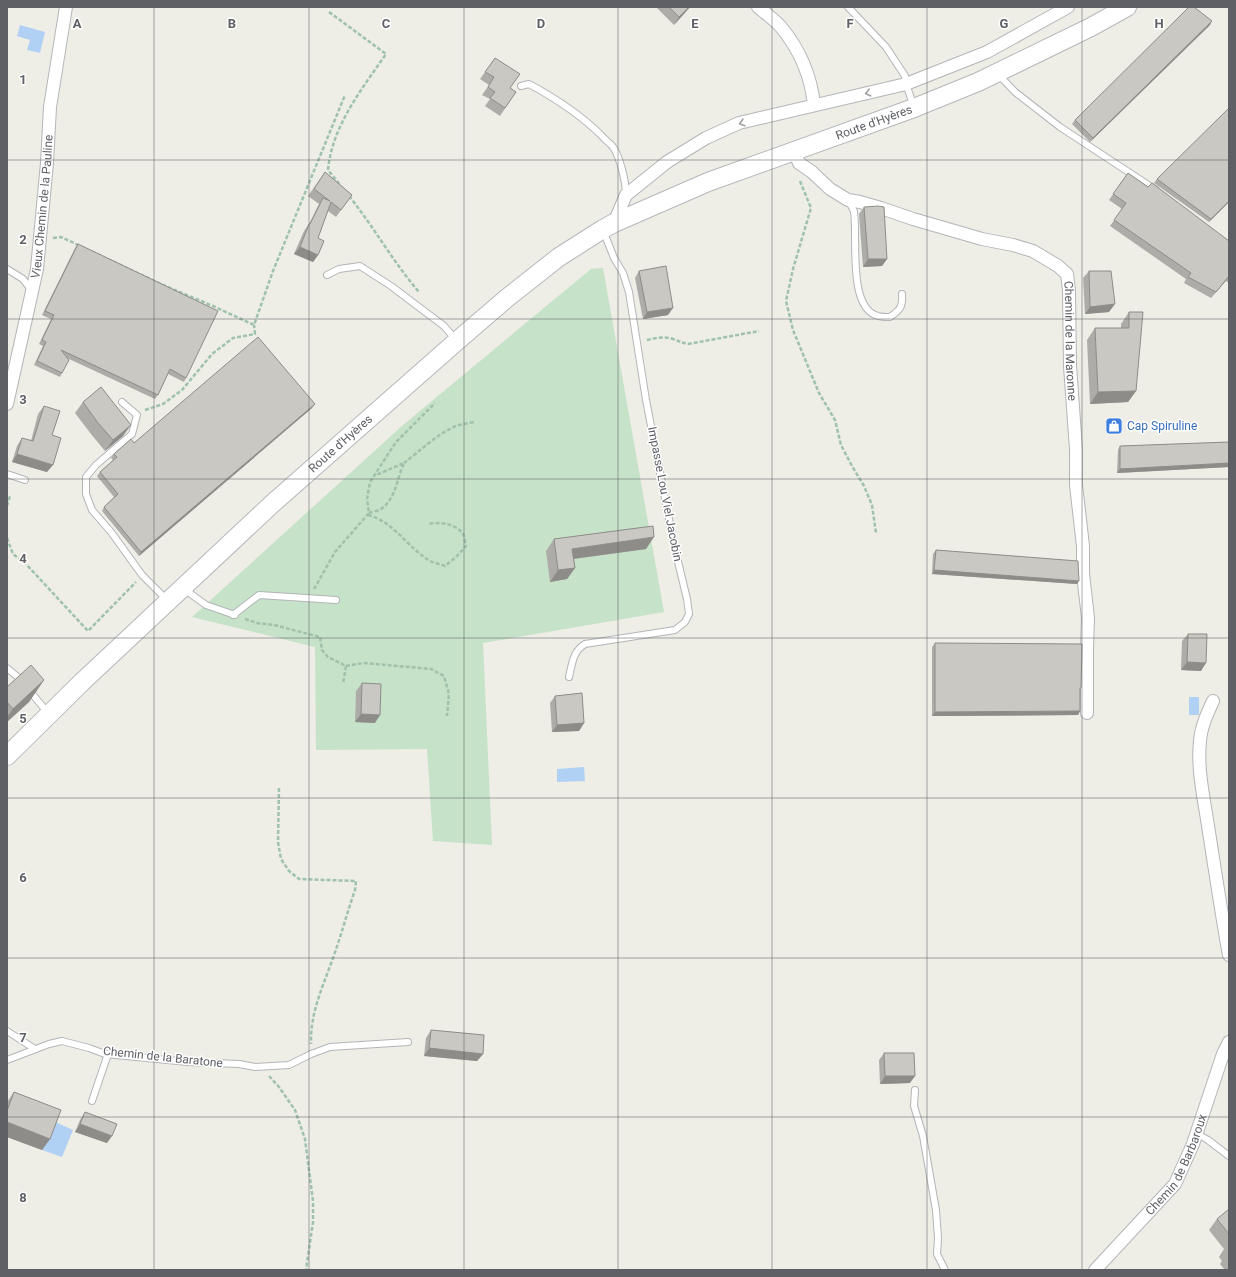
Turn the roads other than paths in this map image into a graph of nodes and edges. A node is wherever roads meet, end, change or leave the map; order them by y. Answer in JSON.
{"nodes":[{"id":1,"x":66,"y":7,"type":"edge"},
{"id":2,"x":758,"y":7,"type":"edge"},
{"id":3,"x":848,"y":7,"type":"edge"},
{"id":4,"x":1068,"y":7,"type":"edge"},
{"id":5,"x":1127,"y":7,"type":"edge"},
{"id":6,"x":997,"y":72,"type":"junction"},
{"id":7,"x":906,"y":84,"type":"junction"},
{"id":8,"x":521,"y":86,"type":"dead end"},
{"id":9,"x":814,"y":105,"type":"junction"},
{"id":10,"x":914,"y":108,"type":"junction"},
{"id":11,"x":794,"y":151,"type":"junction"},
{"id":12,"x":1161,"y":193,"type":"edge"},
{"id":13,"x":626,"y":195,"type":"junction"},
{"id":14,"x":848,"y":200,"type":"junction"},
{"id":15,"x":608,"y":226,"type":"junction"},
{"id":16,"x":7,"y":269,"type":"edge"},
{"id":17,"x":327,"y":275,"type":"dead end"},
{"id":18,"x":32,"y":291,"type":"junction"},
{"id":19,"x":902,"y":294,"type":"dead end"},
{"id":20,"x":457,"y":341,"type":"junction"},
{"id":21,"x":122,"y":402,"type":"dead end"},
{"id":22,"x":7,"y":404,"type":"edge"},
{"id":23,"x":7,"y":474,"type":"edge"},
{"id":24,"x":24,"y":480,"type":"dead end"},
{"id":25,"x":183,"y":588,"type":"junction"},
{"id":26,"x":336,"y":600,"type":"dead end"},
{"id":27,"x":168,"y":602,"type":"junction"},
{"id":28,"x":7,"y":668,"type":"edge"},
{"id":29,"x":569,"y":677,"type":"dead end"},
{"id":30,"x":1213,"y":701,"type":"dead end"},
{"id":31,"x":47,"y":712,"type":"junction"},
{"id":32,"x":1087,"y":714,"type":"dead end"},
{"id":33,"x":7,"y":744,"type":"edge"},
{"id":34,"x":7,"y":756,"type":"edge"},
{"id":35,"x":1229,"y":955,"type":"edge"},
{"id":36,"x":7,"y":1031,"type":"edge"},
{"id":37,"x":408,"y":1042,"type":"dead end"},
{"id":38,"x":1229,"y":1042,"type":"edge"},
{"id":39,"x":36,"y":1050,"type":"junction"},
{"id":40,"x":108,"y":1054,"type":"junction"},
{"id":41,"x":7,"y":1060,"type":"edge"},
{"id":42,"x":915,"y":1090,"type":"dead end"},
{"id":43,"x":92,"y":1101,"type":"dead end"},
{"id":44,"x":1196,"y":1134,"type":"junction"},
{"id":45,"x":1229,"y":1156,"type":"edge"},
{"id":46,"x":945,"y":1270,"type":"edge"},
{"id":47,"x":1095,"y":1270,"type":"edge"}],
"edges":[{"from":1,"to":18,"type":"street","name":"Vieux Chemin de la Pauline"},
{"from":2,"to":9,"type":"street"},
{"from":3,"to":7,"type":"lane"},
{"from":4,"to":7,"type":"street"},
{"from":5,"to":6,"type":"main road","name":"Route d'Hyères"},
{"from":6,"to":10,"type":"main road","name":"Route d'Hyères"},
{"from":6,"to":12,"type":"lane"},
{"from":7,"to":9,"type":"street","one_way":true},
{"from":7,"to":10,"type":"lane"},
{"from":8,"to":13,"type":"lane"},
{"from":9,"to":13,"type":"street","one_way":true},
{"from":10,"to":11,"type":"main road","name":"Route d'Hyères"},
{"from":11,"to":14,"type":"street","name":"Chemin de la Maronne"},
{"from":11,"to":15,"type":"main road","name":"Route d'Hyères"},
{"from":13,"to":15,"type":"street"},
{"from":14,"to":19,"type":"lane"},
{"from":14,"to":32,"type":"street","name":"Chemin de la Maronne"},
{"from":15,"to":20,"type":"main road","name":"Route d'Hyères"},
{"from":15,"to":29,"type":"lane","name":"Impasse Lou Viel Jacobin"},
{"from":16,"to":18,"type":"lane"},
{"from":17,"to":20,"type":"lane"},
{"from":18,"to":22,"type":"street","name":"Vieux Chemin de la Pauline"},
{"from":20,"to":25,"type":"main road","name":"Route d'Hyères"},
{"from":21,"to":27,"type":"lane"},
{"from":23,"to":24,"type":"lane"},
{"from":25,"to":26,"type":"lane"},
{"from":25,"to":27,"type":"main road","name":"Route d'Hyères"},
{"from":27,"to":31,"type":"main road","name":"Route d'Hyères"},
{"from":28,"to":31,"type":"lane"},
{"from":30,"to":35,"type":"street"},
{"from":31,"to":33,"type":"main road","name":"Route d'Hyères"},
{"from":31,"to":34,"type":"main road","name":"Route d'Hyères"},
{"from":36,"to":39,"type":"lane"},
{"from":37,"to":40,"type":"lane","name":"Chemin de la Baratone"},
{"from":38,"to":44,"type":"street","name":"Chemin de Barbaroux"},
{"from":39,"to":40,"type":"lane","name":"Chemin de la Baratone"},
{"from":39,"to":41,"type":"lane","name":"Chemin de la Baratone"},
{"from":40,"to":43,"type":"lane"},
{"from":42,"to":46,"type":"lane"},
{"from":44,"to":45,"type":"lane"},
{"from":44,"to":47,"type":"street","name":"Chemin de Barbaroux"}]}
